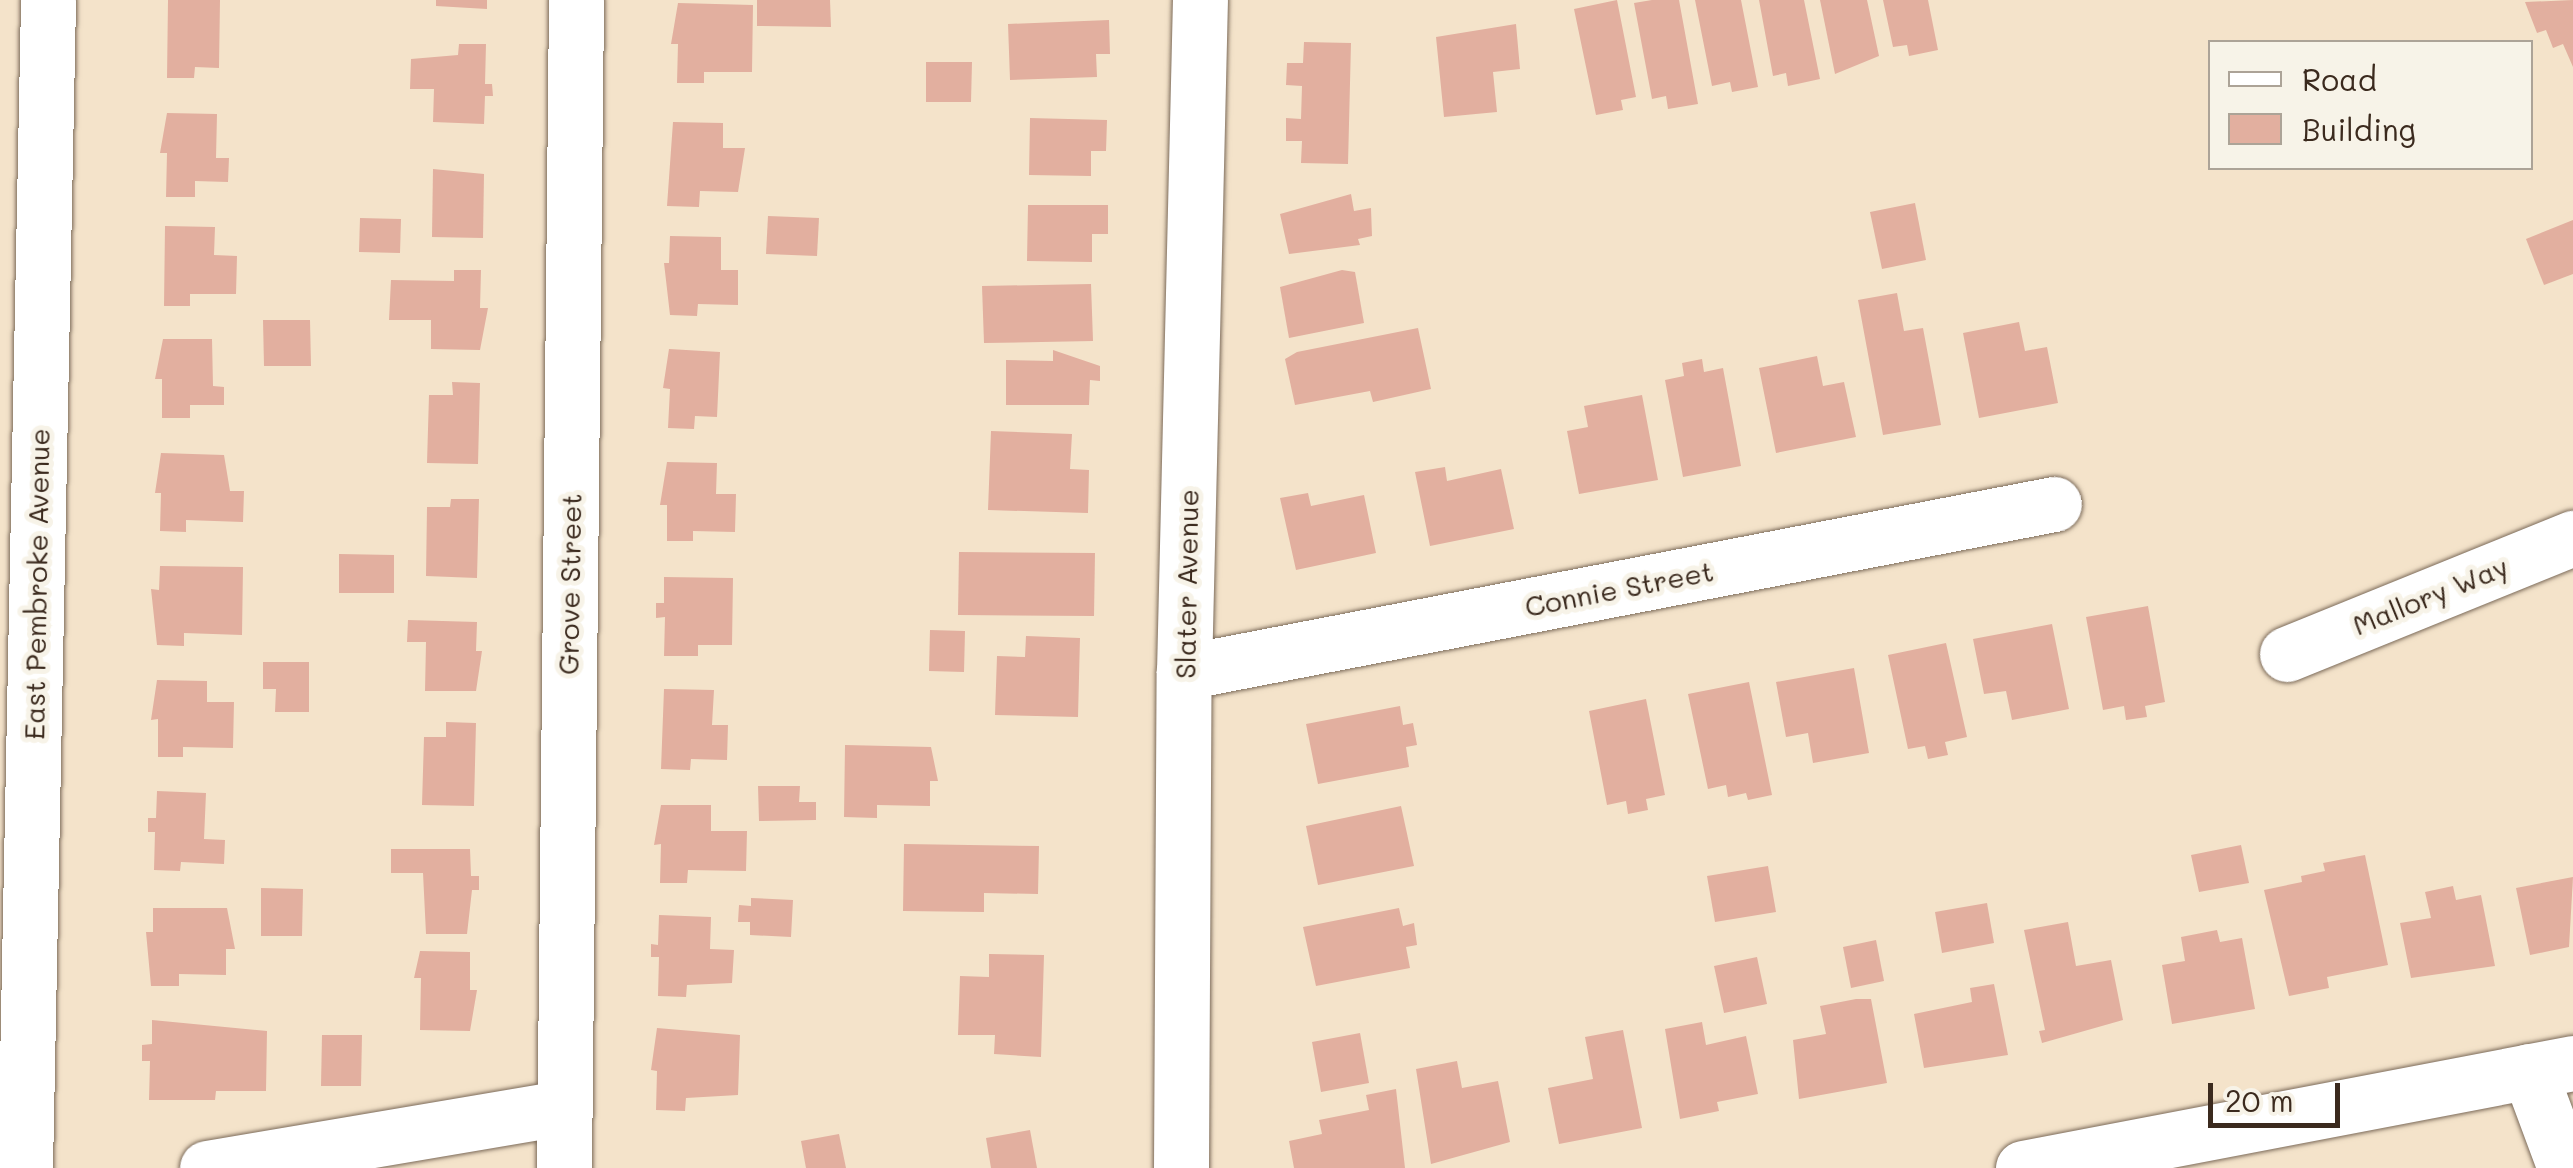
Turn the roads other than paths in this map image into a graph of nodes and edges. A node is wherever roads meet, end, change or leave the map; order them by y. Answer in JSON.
{"nodes":[{"id":1,"x":48,"y":0,"type":"edge"},
{"id":2,"x":576,"y":0,"type":"edge"},
{"id":3,"x":1200,"y":0,"type":"edge"},
{"id":4,"x":2054,"y":504,"type":"dead end"},
{"id":5,"x":2573,"y":538,"type":"edge"},
{"id":6,"x":2287,"y":654,"type":"dead end"},
{"id":7,"x":1184,"y":672,"type":"junction"},
{"id":8,"x":2551,"y":1067,"type":"edge"},
{"id":9,"x":563,"y":1108,"type":"junction"},
{"id":10,"x":25,"y":1168,"type":"edge"},
{"id":11,"x":207,"y":1168,"type":"edge"},
{"id":12,"x":564,"y":1168,"type":"edge"},
{"id":13,"x":1181,"y":1168,"type":"edge"},
{"id":14,"x":2023,"y":1168,"type":"edge"},
{"id":15,"x":2564,"y":1168,"type":"edge"}],
"edges":[{"from":1,"to":10,"type":"street","name":"East Pembroke Avenue"},
{"from":2,"to":9,"type":"street","name":"Grove Street"},
{"from":3,"to":7,"type":"street","name":"Slater Avenue"},
{"from":4,"to":7,"type":"street","name":"Connie Street"},
{"from":5,"to":6,"type":"street","name":"Mallory Way"},
{"from":7,"to":13,"type":"street","name":"Slater Avenue"},
{"from":8,"to":14,"type":"street"},
{"from":8,"to":15,"type":"street"},
{"from":9,"to":11,"type":"street"},
{"from":9,"to":12,"type":"street","name":"Grove Street"}]}
